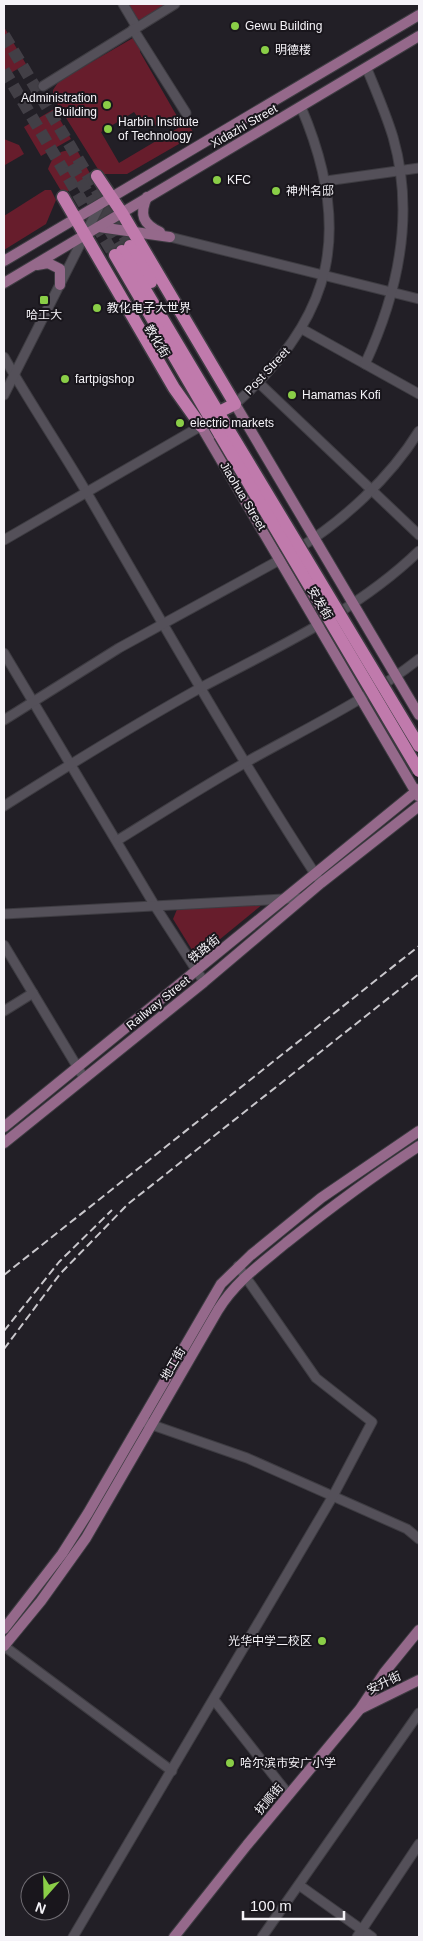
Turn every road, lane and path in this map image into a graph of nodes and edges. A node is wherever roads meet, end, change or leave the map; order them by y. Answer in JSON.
{"nodes":[{"id":1,"x":123,"y":4,"type":"edge"},
{"id":2,"x":175,"y":4,"type":"edge"},
{"id":3,"x":419,"y":15,"type":"edge"},
{"id":4,"x":135,"y":28,"type":"junction"},
{"id":5,"x":419,"y":36,"type":"edge"},
{"id":6,"x":367,"y":69,"type":"junction"},
{"id":7,"x":43,"y":86,"type":"dead end"},
{"id":8,"x":301,"y":107,"type":"junction"},
{"id":9,"x":186,"y":113,"type":"dead end"},
{"id":10,"x":419,"y":168,"type":"edge"},
{"id":11,"x":399,"y":171,"type":"junction"},
{"id":12,"x":97,"y":176,"type":"dead end"},
{"id":13,"x":326,"y":181,"type":"junction"},
{"id":14,"x":63,"y":197,"type":"dead end"},
{"id":15,"x":147,"y":197,"type":"junction"},
{"id":16,"x":106,"y":200,"type":"junction"},
{"id":17,"x":122,"y":213,"type":"junction"},
{"id":18,"x":75,"y":218,"type":"junction"},
{"id":19,"x":99,"y":227,"type":"junction"},
{"id":20,"x":133,"y":231,"type":"junction"},
{"id":21,"x":85,"y":235,"type":"junction"},
{"id":22,"x":170,"y":237,"type":"junction"},
{"id":23,"x":119,"y":253,"type":"joint"},
{"id":24,"x":4,"y":262,"type":"edge"},
{"id":25,"x":24,"y":270,"type":"junction"},
{"id":26,"x":323,"y":276,"type":"junction"},
{"id":27,"x":4,"y":283,"type":"edge"},
{"id":28,"x":60,"y":285,"type":"junction"},
{"id":29,"x":392,"y":292,"type":"junction"},
{"id":30,"x":419,"y":299,"type":"edge"},
{"id":31,"x":302,"y":329,"type":"junction"},
{"id":32,"x":4,"y":357,"type":"edge"},
{"id":33,"x":365,"y":364,"type":"junction"},
{"id":34,"x":14,"y":375,"type":"junction"},
{"id":35,"x":259,"y":383,"type":"junction"},
{"id":36,"x":419,"y":394,"type":"edge"},
{"id":37,"x":4,"y":395,"type":"edge"},
{"id":38,"x":218,"y":414,"type":"junction"},
{"id":39,"x":224,"y":431,"type":"junction"},
{"id":40,"x":419,"y":431,"type":"edge"},
{"id":41,"x":371,"y":490,"type":"junction"},
{"id":42,"x":86,"y":492,"type":"junction"},
{"id":43,"x":419,"y":535,"type":"edge"},
{"id":44,"x":315,"y":539,"type":"junction"},
{"id":45,"x":4,"y":540,"type":"edge"},
{"id":46,"x":419,"y":551,"type":"edge"},
{"id":47,"x":280,"y":559,"type":"junction"},
{"id":48,"x":354,"y":604,"type":"junction"},
{"id":49,"x":161,"y":624,"type":"junction"},
{"id":50,"x":320,"y":625,"type":"junction"},
{"id":51,"x":4,"y":653,"type":"edge"},
{"id":52,"x":419,"y":659,"type":"edge"},
{"id":53,"x":396,"y":677,"type":"junction"},
{"id":54,"x":200,"y":689,"type":"junction"},
{"id":55,"x":362,"y":698,"type":"junction"},
{"id":56,"x":33,"y":701,"type":"junction"},
{"id":57,"x":419,"y":715,"type":"edge"},
{"id":58,"x":4,"y":720,"type":"edge"},
{"id":59,"x":419,"y":746,"type":"edge"},
{"id":60,"x":244,"y":763,"type":"junction"},
{"id":61,"x":71,"y":764,"type":"junction"},
{"id":62,"x":419,"y":771,"type":"edge"},
{"id":63,"x":418,"y":793,"type":"edge"},
{"id":64,"x":4,"y":806,"type":"edge"},
{"id":65,"x":419,"y":806,"type":"edge"},
{"id":66,"x":118,"y":840,"type":"junction"},
{"id":67,"x":314,"y":874,"type":"junction"},
{"id":68,"x":320,"y":883,"type":"junction"},
{"id":69,"x":303,"y":898,"type":"junction"},
{"id":70,"x":284,"y":899,"type":"junction"},
{"id":71,"x":155,"y":906,"type":"junction"},
{"id":72,"x":4,"y":914,"type":"edge"},
{"id":73,"x":4,"y":945,"type":"edge"},
{"id":74,"x":197,"y":971,"type":"junction"},
{"id":75,"x":204,"y":982,"type":"junction"},
{"id":76,"x":33,"y":993,"type":"junction"},
{"id":77,"x":4,"y":1011,"type":"edge"},
{"id":78,"x":77,"y":1068,"type":"junction"},
{"id":79,"x":84,"y":1078,"type":"junction"},
{"id":80,"x":4,"y":1127,"type":"edge"},
{"id":81,"x":419,"y":1131,"type":"edge"},
{"id":82,"x":4,"y":1143,"type":"edge"},
{"id":83,"x":419,"y":1146,"type":"edge"},
{"id":84,"x":238,"y":1266,"type":"junction"},
{"id":85,"x":245,"y":1276,"type":"junction"},
{"id":86,"x":142,"y":1421,"type":"junction"},
{"id":87,"x":152,"y":1425,"type":"junction"},
{"id":88,"x":333,"y":1496,"type":"junction"},
{"id":89,"x":407,"y":1529,"type":"junction"},
{"id":90,"x":419,"y":1534,"type":"edge"},
{"id":91,"x":419,"y":1539,"type":"edge"},
{"id":92,"x":4,"y":1629,"type":"edge"},
{"id":93,"x":419,"y":1630,"type":"edge"},
{"id":94,"x":4,"y":1646,"type":"edge"},
{"id":95,"x":419,"y":1680,"type":"edge"},
{"id":96,"x":214,"y":1700,"type":"junction"},
{"id":97,"x":360,"y":1709,"type":"junction"},
{"id":98,"x":419,"y":1713,"type":"edge"},
{"id":99,"x":172,"y":1771,"type":"junction"},
{"id":100,"x":289,"y":1795,"type":"junction"},
{"id":101,"x":419,"y":1844,"type":"edge"},
{"id":102,"x":299,"y":1885,"type":"junction"},
{"id":103,"x":360,"y":1934,"type":"edge"},
{"id":104,"x":73,"y":1937,"type":"edge"},
{"id":105,"x":174,"y":1937,"type":"edge"},
{"id":106,"x":262,"y":1937,"type":"edge"},
{"id":107,"x":372,"y":1937,"type":"edge"}],
"edges":[{"from":1,"to":4,"type":"street"},
{"from":2,"to":4,"type":"street"},
{"from":3,"to":16,"type":"main road","name":"Xidazhi Street"},
{"from":4,"to":7,"type":"street"},
{"from":4,"to":9,"type":"street"},
{"from":5,"to":6,"type":"main road","name":"Xidazhi Street"},
{"from":6,"to":8,"type":"main road","name":"Xidazhi Street"},
{"from":6,"to":11,"type":"street"},
{"from":8,"to":13,"type":"street","name":"Post Street"},
{"from":8,"to":15,"type":"main road","name":"Xidazhi Street"},
{"from":10,"to":11,"type":"street"},
{"from":11,"to":13,"type":"street"},
{"from":11,"to":29,"type":"street"},
{"from":12,"to":16,"type":"highway","name":"Jiaohua Street"},
{"from":13,"to":26,"type":"street","name":"Post Street"},
{"from":14,"to":18,"type":"highway","name":"Jiaohua Street"},
{"from":15,"to":17,"type":"main road","name":"Xidazhi Street"},
{"from":15,"to":22,"type":"main road"},
{"from":16,"to":17,"type":"highway","name":"Jiaohua Street"},
{"from":16,"to":18,"type":"main road","name":"Xidazhi Street"},
{"from":16,"to":21,"type":"street"},
{"from":17,"to":19,"type":"main road","name":"Xidazhi Street"},
{"from":17,"to":20,"type":"highway","name":"Jiaohua Street"},
{"from":18,"to":21,"type":"highway","name":"Jiaohua Street"},
{"from":18,"to":24,"type":"main road","name":"Xidazhi Street"},
{"from":19,"to":20,"type":"main road"},
{"from":19,"to":21,"type":"main road","name":"Xidazhi Street"},
{"from":20,"to":22,"type":"main road"},
{"from":20,"to":38,"type":"highway","name":"Jiaohua Street"},
{"from":21,"to":25,"type":"main road","name":"Xidazhi Street"},
{"from":21,"to":28,"type":"street"},
{"from":21,"to":38,"type":"highway","name":"Jiaohua Street"},
{"from":22,"to":26,"type":"street"},
{"from":23,"to":38,"type":"highway","name":"Jiaohua Street"},
{"from":23,"to":38,"type":"highway","name":"教化街"},
{"from":25,"to":27,"type":"main road","name":"Xidazhi Street"},
{"from":25,"to":28,"type":"main road"},
{"from":26,"to":29,"type":"street"},
{"from":26,"to":31,"type":"street","name":"Post Street"},
{"from":28,"to":34,"type":"street"},
{"from":29,"to":30,"type":"street"},
{"from":29,"to":33,"type":"street"},
{"from":31,"to":33,"type":"street"},
{"from":31,"to":35,"type":"street","name":"Post Street"},
{"from":32,"to":34,"type":"street"},
{"from":33,"to":36,"type":"street"},
{"from":34,"to":37,"type":"street"},
{"from":34,"to":42,"type":"street"},
{"from":35,"to":38,"type":"street","name":"Post Street"},
{"from":35,"to":41,"type":"street"},
{"from":38,"to":39,"type":"highway","name":"教化街"},
{"from":38,"to":42,"type":"street","name":"Post Street"},
{"from":38,"to":44,"type":"main road","name":"Jiaohua Street"},
{"from":38,"to":47,"type":"main road","name":"Jiaohua Street"},
{"from":39,"to":59,"type":"highway","name":"安发街","bridge":true},
{"from":39,"to":62,"type":"highway","name":"安发街","bridge":true},
{"from":40,"to":41,"type":"street"},
{"from":41,"to":43,"type":"street"},
{"from":41,"to":44,"type":"street"},
{"from":42,"to":45,"type":"street","name":"Post Street"},
{"from":42,"to":49,"type":"street"},
{"from":44,"to":47,"type":"street"},
{"from":44,"to":48,"type":"main road","name":"Jiaohua Street"},
{"from":46,"to":48,"type":"street"},
{"from":47,"to":49,"type":"street"},
{"from":47,"to":50,"type":"main road","name":"Jiaohua Street"},
{"from":48,"to":50,"type":"street"},
{"from":48,"to":53,"type":"main road","name":"Jiaohua Street"},
{"from":49,"to":54,"type":"street"},
{"from":49,"to":56,"type":"street"},
{"from":50,"to":54,"type":"street"},
{"from":50,"to":55,"type":"main road","name":"Jiaohua Street"},
{"from":51,"to":56,"type":"street"},
{"from":52,"to":53,"type":"street"},
{"from":53,"to":55,"type":"street"},
{"from":53,"to":57,"type":"main road","name":"Jiaohua Street"},
{"from":54,"to":60,"type":"street"},
{"from":54,"to":61,"type":"street"},
{"from":55,"to":60,"type":"street"},
{"from":55,"to":63,"type":"main road","name":"Jiaohua Street"},
{"from":56,"to":58,"type":"street"},
{"from":56,"to":61,"type":"street"},
{"from":60,"to":66,"type":"street"},
{"from":60,"to":67,"type":"street"},
{"from":61,"to":64,"type":"street"},
{"from":61,"to":66,"type":"street"},
{"from":63,"to":67,"type":"main road","name":"铁路街"},
{"from":65,"to":68,"type":"main road","name":"Railway Street"},
{"from":66,"to":71,"type":"street"},
{"from":67,"to":68,"type":"street"},
{"from":67,"to":70,"type":"main road","name":"铁路街"},
{"from":68,"to":69,"type":"main road","name":"Railway Street"},
{"from":69,"to":70,"type":"street"},
{"from":69,"to":75,"type":"main road","name":"Railway Street"},
{"from":70,"to":71,"type":"street"},
{"from":70,"to":74,"type":"main road","name":"铁路街"},
{"from":71,"to":72,"type":"street"},
{"from":71,"to":74,"type":"street"},
{"from":73,"to":76,"type":"street"},
{"from":74,"to":75,"type":"street"},
{"from":74,"to":78,"type":"main road","name":"铁路街"},
{"from":75,"to":79,"type":"main road","name":"Railway Street"},
{"from":76,"to":77,"type":"street"},
{"from":76,"to":78,"type":"street"},
{"from":78,"to":79,"type":"street"},
{"from":78,"to":80,"type":"main road","name":"铁路街"},
{"from":79,"to":82,"type":"main road","name":"Railway Street"},
{"from":81,"to":84,"type":"main road","name":"地工街"},
{"from":83,"to":85,"type":"main road","name":"地工街"},
{"from":84,"to":85,"type":"street"},
{"from":84,"to":86,"type":"main road","name":"地工街"},
{"from":85,"to":87,"type":"main road","name":"地工街"},
{"from":85,"to":88,"type":"street"},
{"from":86,"to":87,"type":"street"},
{"from":86,"to":92,"type":"main road","name":"地工街"},
{"from":87,"to":88,"type":"street"},
{"from":87,"to":94,"type":"main road","name":"地工街"},
{"from":88,"to":89,"type":"street"},
{"from":88,"to":96,"type":"street"},
{"from":89,"to":90,"type":"street"},
{"from":89,"to":91,"type":"street"},
{"from":93,"to":97,"type":"main road","name":"抚顺街"},
{"from":94,"to":99,"type":"street"},
{"from":95,"to":97,"type":"main road","name":"安升街"},
{"from":96,"to":99,"type":"street"},
{"from":96,"to":100,"type":"street"},
{"from":97,"to":100,"type":"main road","name":"抚顺街"},
{"from":98,"to":102,"type":"street"},
{"from":99,"to":104,"type":"street"},
{"from":100,"to":105,"type":"main road","name":"抚顺街"},
{"from":101,"to":103,"type":"street"},
{"from":102,"to":103,"type":"street"},
{"from":102,"to":106,"type":"street"},
{"from":103,"to":107,"type":"street"}]}
